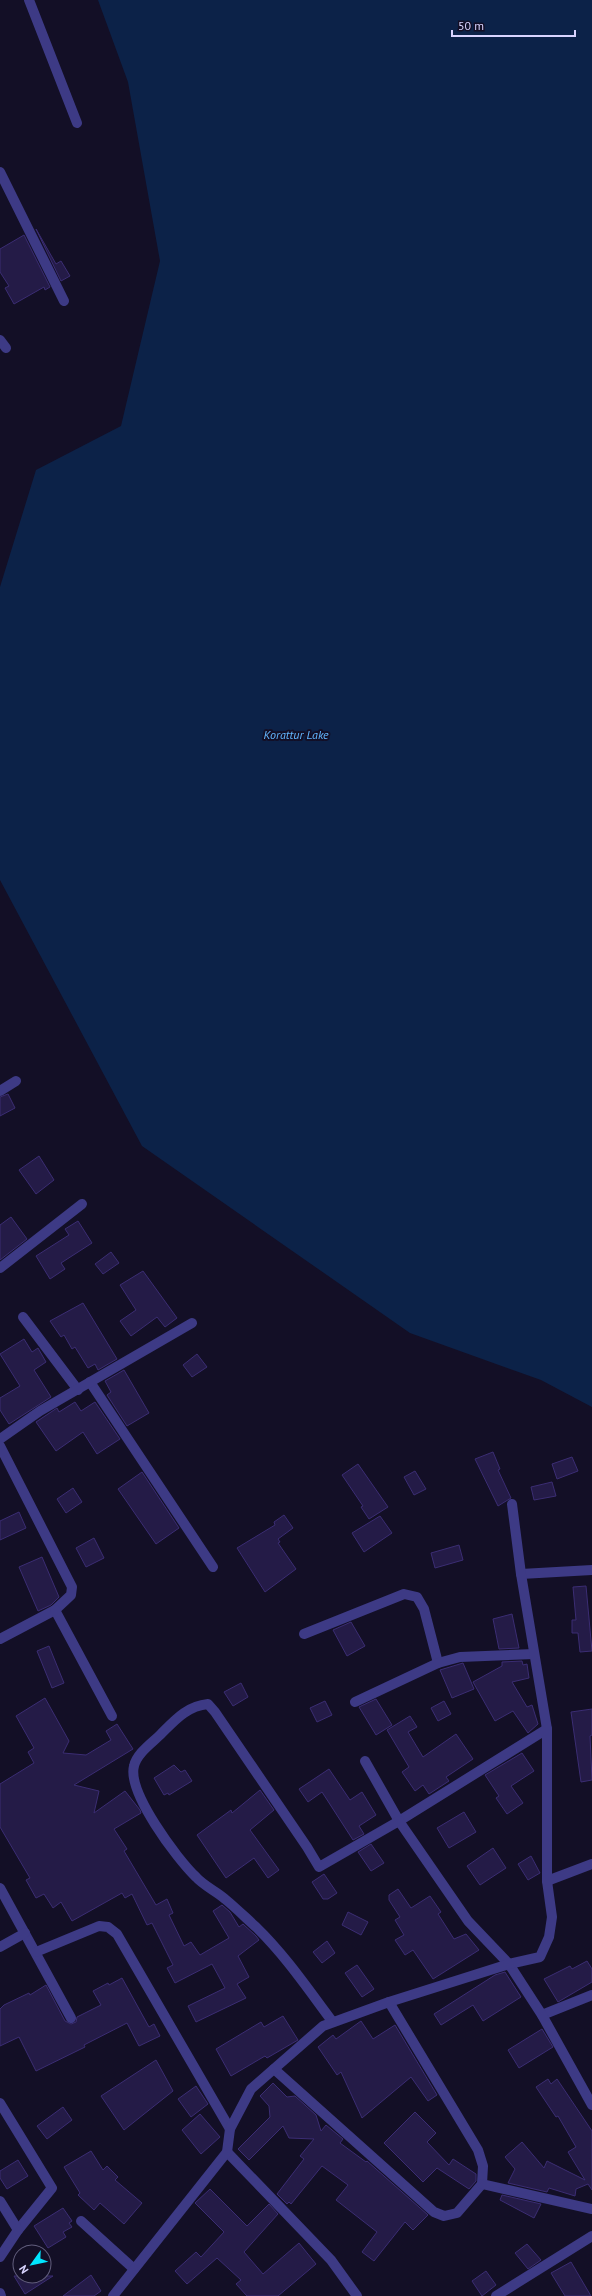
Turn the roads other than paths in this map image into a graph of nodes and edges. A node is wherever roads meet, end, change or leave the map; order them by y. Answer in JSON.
{"nodes":[{"id":1,"x":29,"y":0,"type":"edge"},
{"id":2,"x":77,"y":122,"type":"dead end"},
{"id":3,"x":0,"y":172,"type":"edge"},
{"id":4,"x":64,"y":301,"type":"dead end"},
{"id":5,"x":16,"y":1081,"type":"dead end"},
{"id":6,"x":0,"y":1091,"type":"edge"},
{"id":7,"x":82,"y":1204,"type":"dead end"},
{"id":8,"x":0,"y":1268,"type":"edge"},
{"id":9,"x":23,"y":1317,"type":"dead end"},
{"id":10,"x":192,"y":1323,"type":"dead end"},
{"id":11,"x":90,"y":1382,"type":"junction"},
{"id":12,"x":78,"y":1390,"type":"junction"},
{"id":13,"x":0,"y":1439,"type":"edge"},
{"id":14,"x":0,"y":1446,"type":"edge"},
{"id":15,"x":512,"y":1504,"type":"dead end"},
{"id":16,"x":213,"y":1567,"type":"dead end"},
{"id":17,"x":592,"y":1570,"type":"edge"},
{"id":18,"x":521,"y":1574,"type":"junction"},
{"id":19,"x":55,"y":1610,"type":"junction"},
{"id":20,"x":304,"y":1634,"type":"dead end"},
{"id":21,"x":0,"y":1638,"type":"edge"},
{"id":22,"x":534,"y":1654,"type":"junction"},
{"id":23,"x":438,"y":1663,"type":"junction"},
{"id":24,"x":355,"y":1702,"type":"dead end"},
{"id":25,"x":112,"y":1716,"type":"dead end"},
{"id":26,"x":547,"y":1729,"type":"junction"},
{"id":27,"x":365,"y":1761,"type":"dead end"},
{"id":28,"x":399,"y":1821,"type":"junction"},
{"id":29,"x":592,"y":1864,"type":"edge"},
{"id":30,"x":547,"y":1881,"type":"junction"},
{"id":31,"x":0,"y":1888,"type":"edge"},
{"id":32,"x":25,"y":1933,"type":"junction"},
{"id":33,"x":0,"y":1947,"type":"edge"},
{"id":34,"x":36,"y":1952,"type":"junction"},
{"id":35,"x":509,"y":1964,"type":"junction"},
{"id":36,"x":592,"y":1995,"type":"edge"},
{"id":37,"x":389,"y":2002,"type":"junction"},
{"id":38,"x":542,"y":2015,"type":"junction"},
{"id":39,"x":71,"y":2018,"type":"dead end"},
{"id":40,"x":332,"y":2022,"type":"junction"},
{"id":41,"x":274,"y":2069,"type":"junction"},
{"id":42,"x":0,"y":2103,"type":"edge"},
{"id":43,"x":592,"y":2105,"type":"edge"},
{"id":44,"x":230,"y":2129,"type":"junction"},
{"id":45,"x":227,"y":2152,"type":"junction"},
{"id":46,"x":482,"y":2184,"type":"junction"},
{"id":47,"x":0,"y":2201,"type":"edge"},
{"id":48,"x":592,"y":2209,"type":"edge"},
{"id":49,"x":81,"y":2221,"type":"dead end"},
{"id":50,"x":18,"y":2230,"type":"junction"},
{"id":51,"x":592,"y":2236,"type":"edge"},
{"id":52,"x":0,"y":2257,"type":"edge"},
{"id":53,"x":134,"y":2269,"type":"junction"},
{"id":54,"x":0,"y":2293,"type":"edge"},
{"id":55,"x":1,"y":2296,"type":"edge"},
{"id":56,"x":113,"y":2296,"type":"edge"},
{"id":57,"x":357,"y":2296,"type":"edge"},
{"id":58,"x":496,"y":2296,"type":"edge"}],
"edges":[{"from":1,"to":2,"type":"street"},
{"from":3,"to":4,"type":"street"},
{"from":5,"to":6,"type":"street"},
{"from":7,"to":8,"type":"street"},
{"from":9,"to":12,"type":"street"},
{"from":10,"to":11,"type":"street"},
{"from":11,"to":12,"type":"street"},
{"from":11,"to":16,"type":"street"},
{"from":12,"to":13,"type":"street"},
{"from":14,"to":19,"type":"street"},
{"from":15,"to":18,"type":"street"},
{"from":17,"to":18,"type":"street"},
{"from":18,"to":22,"type":"street"},
{"from":19,"to":21,"type":"street"},
{"from":19,"to":25,"type":"street"},
{"from":20,"to":23,"type":"street"},
{"from":22,"to":23,"type":"street"},
{"from":22,"to":26,"type":"street"},
{"from":23,"to":24,"type":"street"},
{"from":26,"to":28,"type":"street"},
{"from":26,"to":30,"type":"street"},
{"from":27,"to":28,"type":"street"},
{"from":28,"to":35,"type":"street"},
{"from":28,"to":40,"type":"street"},
{"from":29,"to":30,"type":"street"},
{"from":30,"to":35,"type":"street"},
{"from":31,"to":32,"type":"street"},
{"from":32,"to":33,"type":"street"},
{"from":32,"to":34,"type":"street"},
{"from":34,"to":39,"type":"street"},
{"from":34,"to":44,"type":"street"},
{"from":35,"to":37,"type":"street"},
{"from":35,"to":38,"type":"street"},
{"from":36,"to":38,"type":"street"},
{"from":37,"to":40,"type":"street"},
{"from":37,"to":46,"type":"street"},
{"from":38,"to":43,"type":"street"},
{"from":40,"to":41,"type":"street"},
{"from":41,"to":44,"type":"street"},
{"from":41,"to":46,"type":"street"},
{"from":42,"to":50,"type":"street"},
{"from":44,"to":45,"type":"street"},
{"from":45,"to":53,"type":"street"},
{"from":45,"to":57,"type":"street"},
{"from":46,"to":48,"type":"street"},
{"from":47,"to":50,"type":"street"},
{"from":49,"to":53,"type":"street"},
{"from":50,"to":52,"type":"street"},
{"from":51,"to":58,"type":"street"},
{"from":53,"to":56,"type":"street"},
{"from":54,"to":55,"type":"street"}]}
